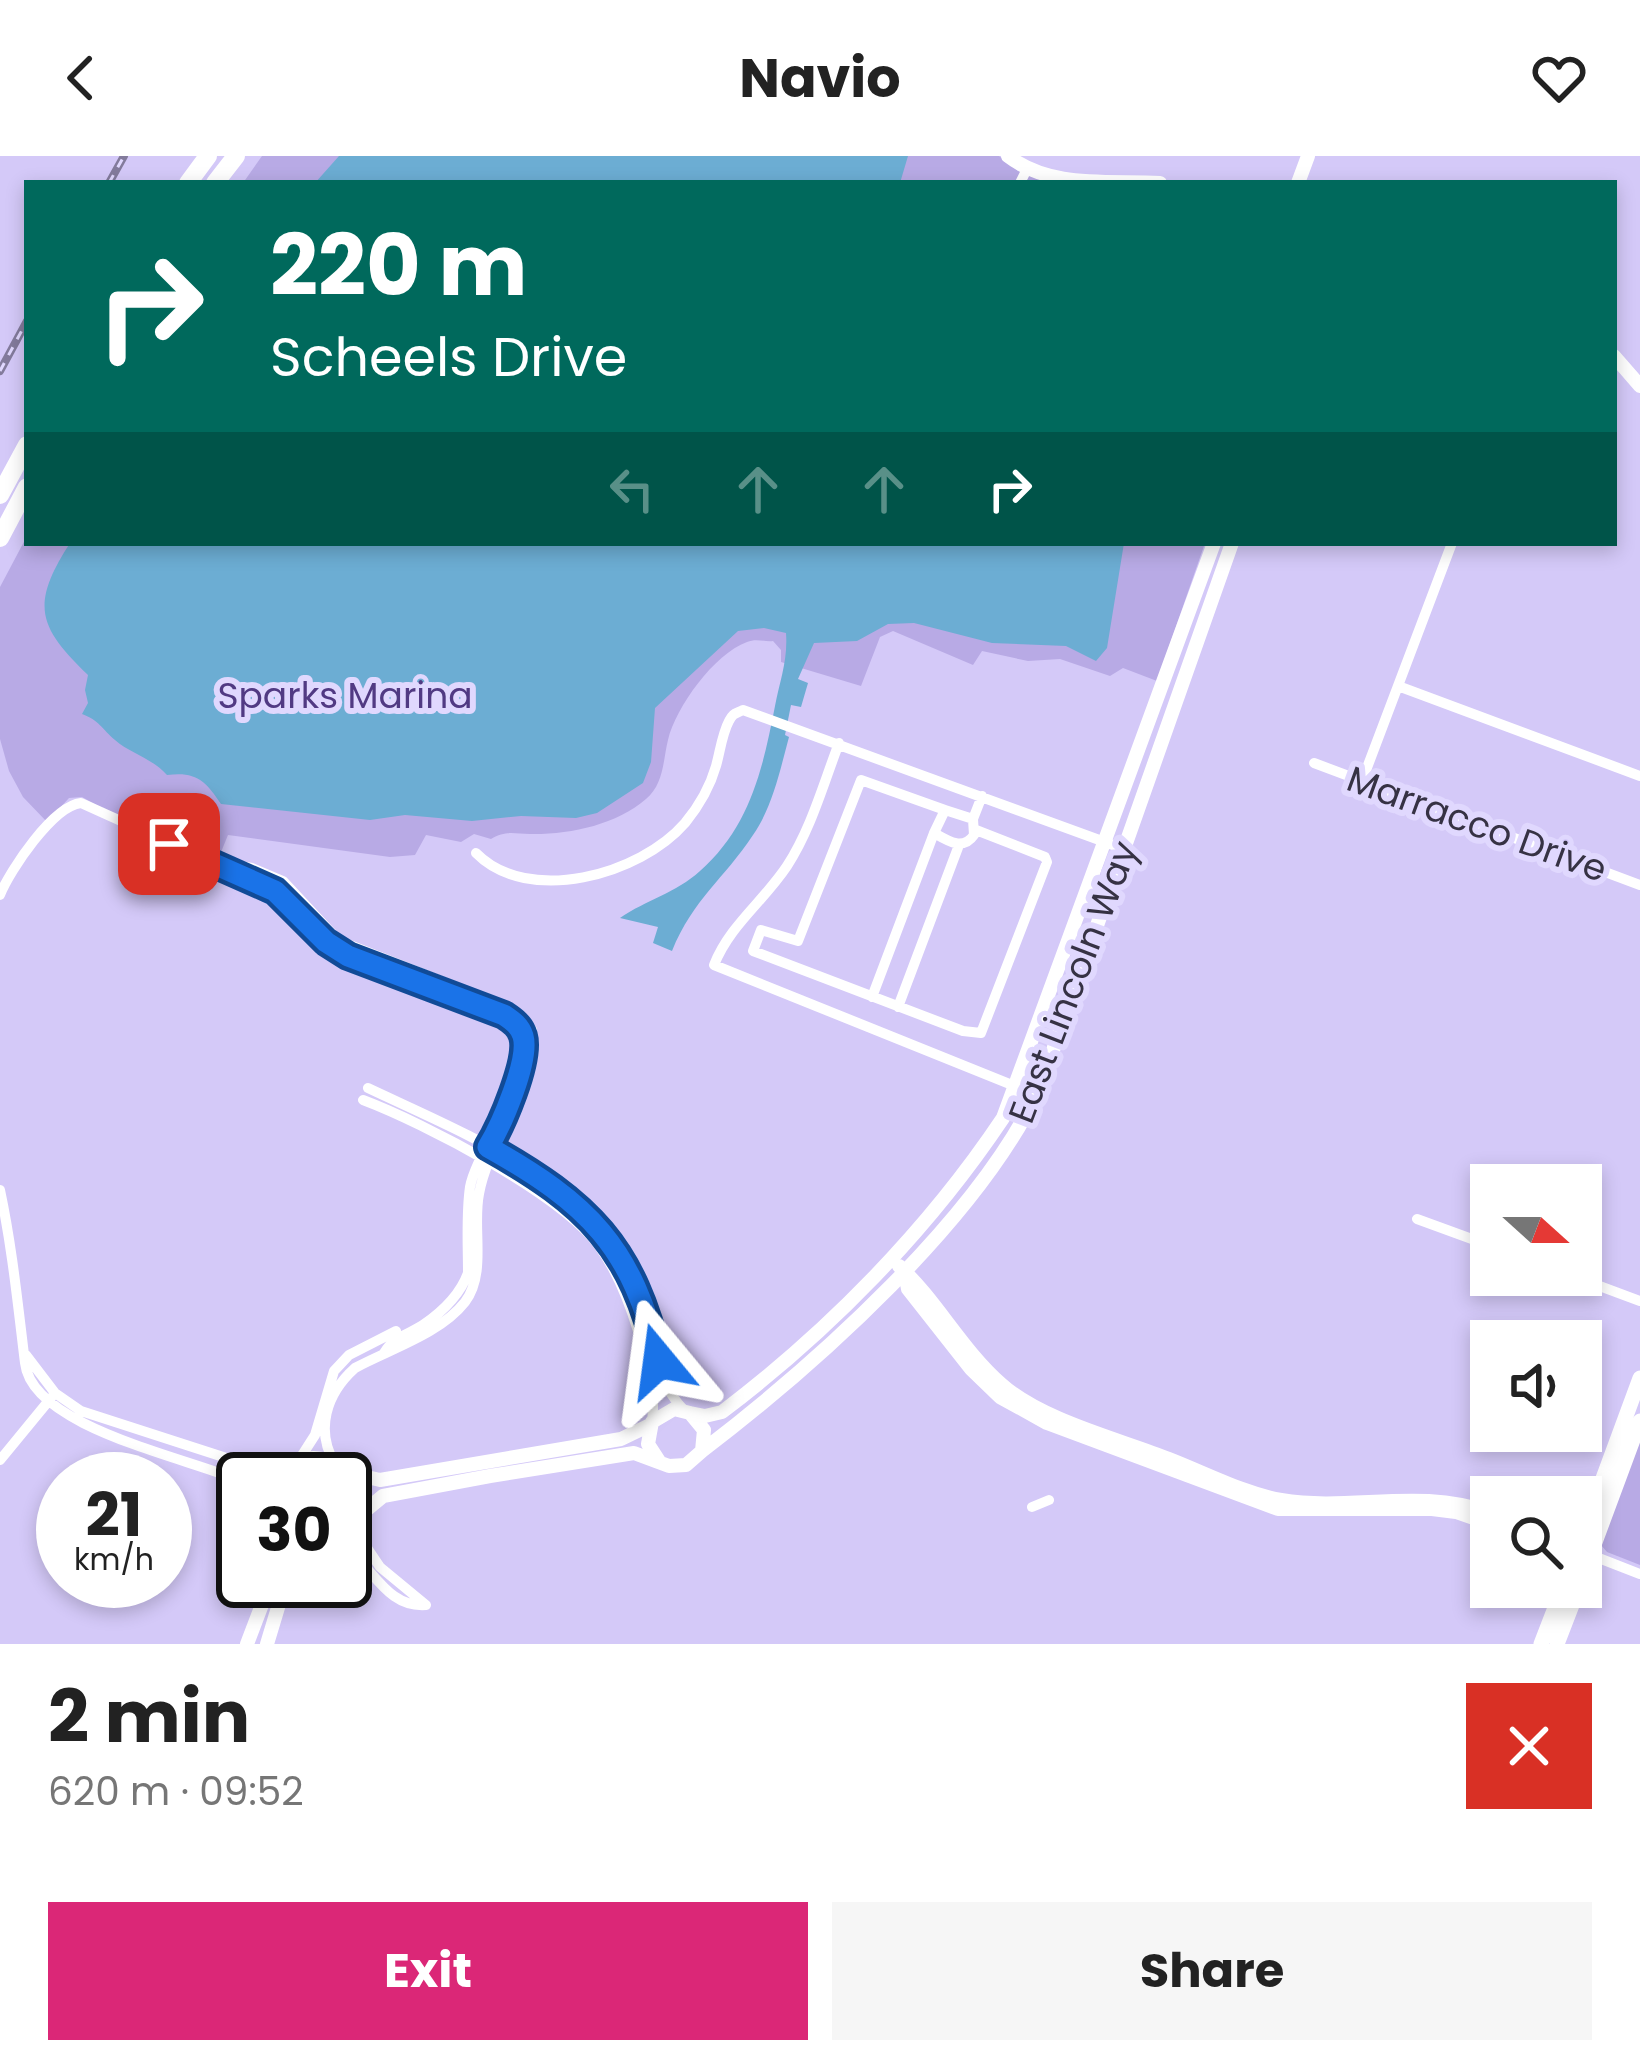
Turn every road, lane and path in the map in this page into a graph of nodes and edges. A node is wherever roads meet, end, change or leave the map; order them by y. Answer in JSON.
{"nodes":[{"id":1,"x":236,"y":156,"type":"edge"},
{"id":2,"x":1008,"y":156,"type":"edge"},
{"id":3,"x":1024,"y":176,"type":"edge"},
{"id":4,"x":217,"y":180,"type":"edge"},
{"id":5,"x":1066,"y":180,"type":"edge"},
{"id":6,"x":1617,"y":359,"type":"edge"},
{"id":7,"x":1640,"y":386,"type":"edge"},
{"id":8,"x":24,"y":450,"type":"edge"},
{"id":9,"x":24,"y":493,"type":"edge"},
{"id":10,"x":0,"y":494,"type":"edge"},
{"id":11,"x":0,"y":538,"type":"edge"},
{"id":12,"x":1213,"y":546,"type":"edge"},
{"id":13,"x":1231,"y":546,"type":"edge"},
{"id":14,"x":1451,"y":546,"type":"edge"},
{"id":15,"x":1398,"y":686,"type":"junction"},
{"id":16,"x":839,"y":743,"type":"junction"},
{"id":17,"x":1314,"y":764,"type":"dead end"},
{"id":18,"x":1640,"y":776,"type":"edge"},
{"id":19,"x":1362,"y":781,"type":"junction"},
{"id":20,"x":982,"y":796,"type":"junction"},
{"id":21,"x":945,"y":810,"type":"junction"},
{"id":22,"x":975,"y":824,"type":"junction"},
{"id":23,"x":934,"y":833,"type":"junction"},
{"id":24,"x":1106,"y":842,"type":"junction"},
{"id":25,"x":959,"y":845,"type":"junction"},
{"id":26,"x":1124,"y":849,"type":"junction"},
{"id":27,"x":476,"y":853,"type":"dead end"},
{"id":28,"x":210,"y":860,"type":"junction"},
{"id":29,"x":1640,"y":885,"type":"edge"},
{"id":30,"x":0,"y":895,"type":"edge"},
{"id":31,"x":798,"y":941,"type":"junction"},
{"id":32,"x":789,"y":967,"type":"junction"},
{"id":33,"x":413,"y":974,"type":"junction"},
{"id":34,"x":872,"y":998,"type":"junction"},
{"id":35,"x":892,"y":1005,"type":"junction"},
{"id":36,"x":875,"y":1030,"type":"junction"},
{"id":37,"x":1017,"y":1088,"type":"junction"},
{"id":38,"x":365,"y":1094,"type":"dead end"},
{"id":39,"x":1036,"y":1095,"type":"junction"},
{"id":40,"x":421,"y":1116,"type":"junction"},
{"id":41,"x":492,"y":1150,"type":"junction"},
{"id":42,"x":484,"y":1162,"type":"junction"},
{"id":43,"x":0,"y":1190,"type":"edge"},
{"id":44,"x":1417,"y":1219,"type":"dead end"},
{"id":45,"x":1470,"y":1238,"type":"edge"},
{"id":46,"x":891,"y":1259,"type":"junction"},
{"id":47,"x":905,"y":1272,"type":"junction"},
{"id":48,"x":1602,"y":1287,"type":"edge"},
{"id":49,"x":461,"y":1299,"type":"junction"},
{"id":50,"x":1640,"y":1301,"type":"edge"},
{"id":51,"x":437,"y":1312,"type":"junction"},
{"id":52,"x":384,"y":1353,"type":"junction"},
{"id":53,"x":1640,"y":1378,"type":"edge"},
{"id":54,"x":51,"y":1398,"type":"junction"},
{"id":55,"x":687,"y":1412,"type":"junction"},
{"id":56,"x":1640,"y":1421,"type":"edge"},
{"id":57,"x":651,"y":1423,"type":"junction"},
{"id":58,"x":702,"y":1451,"type":"junction"},
{"id":59,"x":302,"y":1452,"type":"edge"},
{"id":60,"x":329,"y":1452,"type":"edge"},
{"id":61,"x":216,"y":1455,"type":"edge"},
{"id":62,"x":0,"y":1460,"type":"edge"},
{"id":63,"x":659,"y":1461,"type":"junction"},
{"id":64,"x":216,"y":1472,"type":"edge"},
{"id":65,"x":372,"y":1478,"type":"edge"},
{"id":66,"x":1602,"y":1481,"type":"edge"},
{"id":67,"x":1048,"y":1500,"type":"dead end"},
{"id":68,"x":372,"y":1503,"type":"edge"},
{"id":69,"x":1470,"y":1505,"type":"edge"},
{"id":70,"x":1032,"y":1507,"type":"dead end"},
{"id":71,"x":1602,"y":1515,"type":"edge"},
{"id":72,"x":1470,"y":1517,"type":"edge"},
{"id":73,"x":372,"y":1556,"type":"edge"},
{"id":74,"x":1602,"y":1560,"type":"edge"},
{"id":75,"x":1640,"y":1574,"type":"edge"},
{"id":76,"x":372,"y":1575,"type":"edge"},
{"id":77,"x":261,"y":1608,"type":"edge"},
{"id":78,"x":278,"y":1608,"type":"edge"},
{"id":79,"x":1555,"y":1608,"type":"edge"},
{"id":80,"x":1571,"y":1608,"type":"edge"},
{"id":81,"x":247,"y":1644,"type":"edge"},
{"id":82,"x":267,"y":1644,"type":"edge"},
{"id":83,"x":1541,"y":1644,"type":"edge"},
{"id":84,"x":1557,"y":1644,"type":"edge"}],
"edges":[{"from":1,"to":4,"type":"highway"},
{"from":2,"to":3,"type":"street"},
{"from":3,"to":5,"type":"street"},
{"from":6,"to":7,"type":"street"},
{"from":8,"to":10,"type":"highway"},
{"from":9,"to":11,"type":"highway"},
{"from":12,"to":24,"type":"street","name":"East Lincoln Way"},
{"from":13,"to":26,"type":"street","name":"East Lincoln Way"},
{"from":14,"to":15,"type":"street"},
{"from":15,"to":18,"type":"street"},
{"from":15,"to":19,"type":"street"},
{"from":16,"to":20,"type":"street"},
{"from":16,"to":27,"type":"street"},
{"from":16,"to":36,"type":"street"},
{"from":17,"to":19,"type":"street","name":"Marracco Drive"},
{"from":19,"to":29,"type":"street","name":"Marracco Drive"},
{"from":20,"to":22,"type":"street"},
{"from":20,"to":24,"type":"street"},
{"from":21,"to":22,"type":"street"},
{"from":21,"to":23,"type":"street"},
{"from":21,"to":31,"type":"street"},
{"from":22,"to":25,"type":"street"},
{"from":22,"to":35,"type":"street"},
{"from":23,"to":25,"type":"street"},
{"from":23,"to":34,"type":"street"},
{"from":24,"to":26,"type":"street"},
{"from":24,"to":37,"type":"street","name":"East Lincoln Way"},
{"from":25,"to":35,"type":"street"},
{"from":26,"to":39,"type":"street","name":"East Lincoln Way"},
{"from":28,"to":30,"type":"street"},
{"from":28,"to":33,"type":"street"},
{"from":28,"to":33,"type":"street"},
{"from":31,"to":32,"type":"street"},
{"from":31,"to":32,"type":"street"},
{"from":32,"to":34,"type":"street"},
{"from":33,"to":41,"type":"street"},
{"from":33,"to":41,"type":"street"},
{"from":34,"to":35,"type":"street"},
{"from":35,"to":36,"type":"street"},
{"from":36,"to":37,"type":"street"},
{"from":37,"to":39,"type":"street"},
{"from":37,"to":46,"type":"street","name":"East Lincoln Way"},
{"from":38,"to":40,"type":"street"},
{"from":39,"to":47,"type":"street","name":"East Lincoln Way"},
{"from":40,"to":41,"type":"street"},
{"from":40,"to":42,"type":"street"},
{"from":41,"to":42,"type":"street"},
{"from":41,"to":55,"type":"street"},
{"from":42,"to":49,"type":"street"},
{"from":42,"to":57,"type":"street"},
{"from":43,"to":54,"type":"street"},
{"from":44,"to":45,"type":"street"},
{"from":46,"to":47,"type":"street"},
{"from":46,"to":55,"type":"street","name":"East Lincoln Way"},
{"from":47,"to":58,"type":"street","name":"East Lincoln Way"},
{"from":47,"to":69,"type":"street"},
{"from":47,"to":72,"type":"street"},
{"from":48,"to":50,"type":"street"},
{"from":49,"to":51,"type":"street"},
{"from":49,"to":52,"type":"street"},
{"from":51,"to":52,"type":"street"},
{"from":51,"to":59,"type":"street"},
{"from":52,"to":60,"type":"street"},
{"from":53,"to":66,"type":"main road"},
{"from":54,"to":61,"type":"street"},
{"from":54,"to":62,"type":"street"},
{"from":54,"to":64,"type":"street"},
{"from":55,"to":57,"type":"street"},
{"from":55,"to":58,"type":"street"},
{"from":56,"to":71,"type":"main road"},
{"from":57,"to":63,"type":"street"},
{"from":57,"to":65,"type":"street"},
{"from":58,"to":63,"type":"street"},
{"from":63,"to":68,"type":"street"},
{"from":67,"to":70,"type":"street"},
{"from":73,"to":76,"type":"street"},
{"from":74,"to":75,"type":"street"},
{"from":77,"to":81,"type":"street"},
{"from":78,"to":82,"type":"street"},
{"from":79,"to":83,"type":"main road"},
{"from":80,"to":84,"type":"main road"}]}
